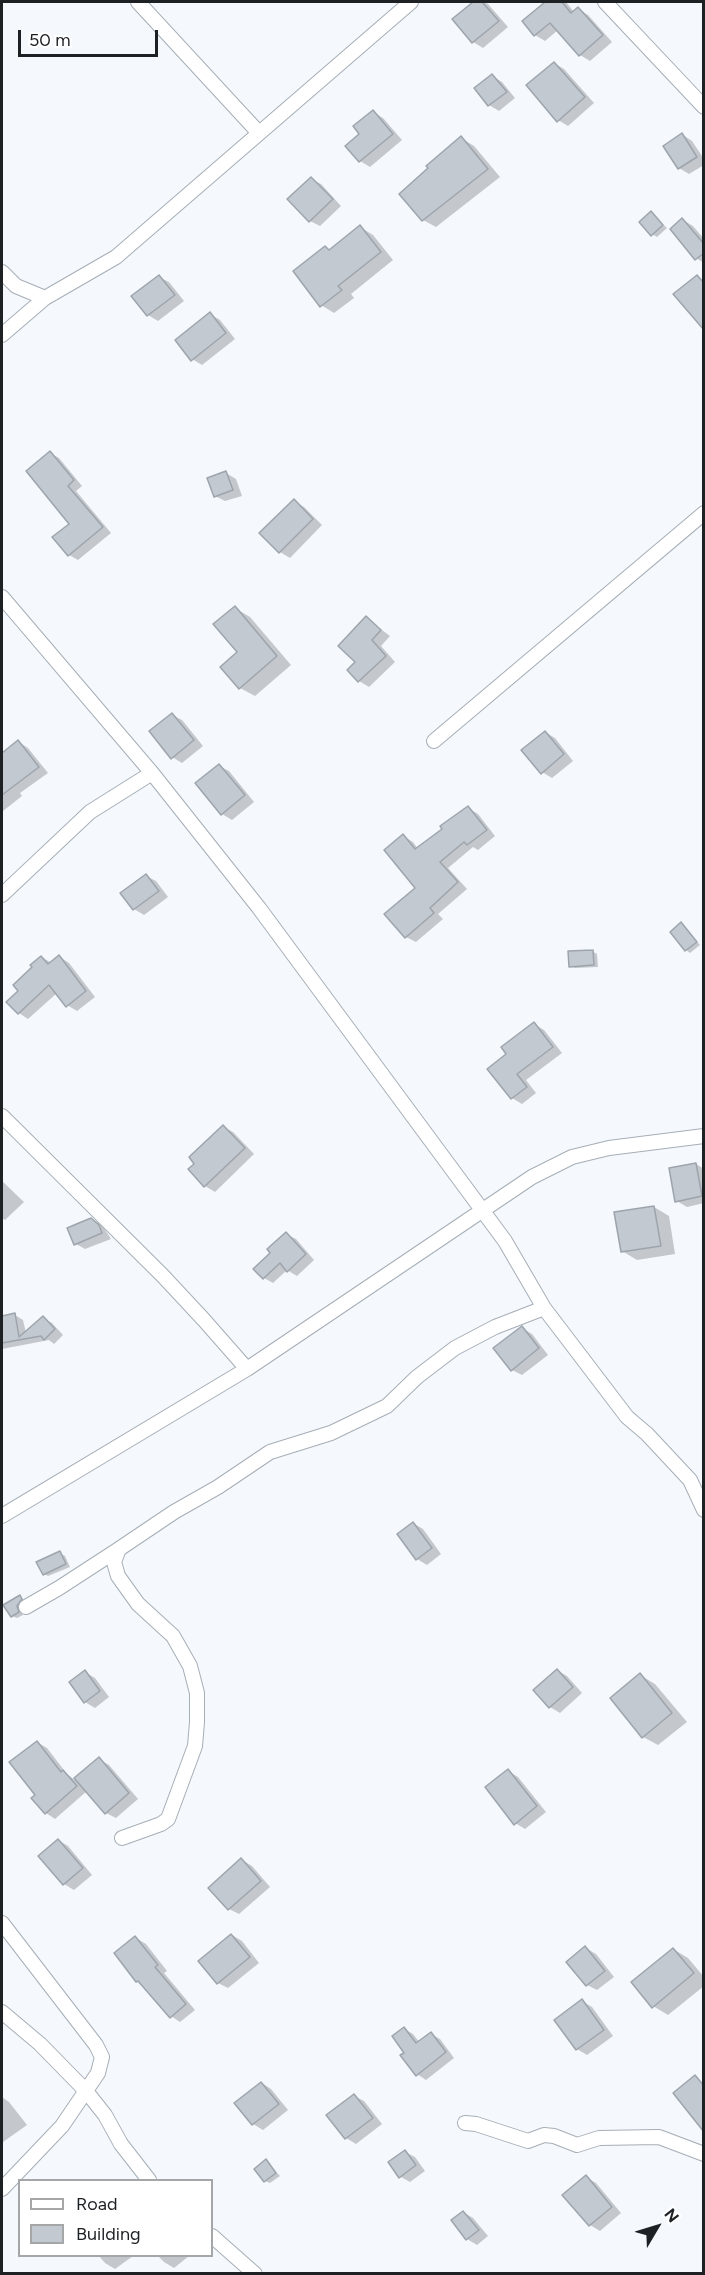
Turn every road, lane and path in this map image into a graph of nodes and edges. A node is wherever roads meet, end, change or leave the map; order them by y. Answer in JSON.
{"nodes":[{"id":1,"x":138,"y":2,"type":"edge"},
{"id":2,"x":411,"y":2,"type":"edge"},
{"id":3,"x":605,"y":2,"type":"edge"},
{"id":4,"x":704,"y":107,"type":"edge"},
{"id":5,"x":259,"y":133,"type":"junction"},
{"id":6,"x":2,"y":272,"type":"edge"},
{"id":7,"x":45,"y":298,"type":"junction"},
{"id":8,"x":2,"y":335,"type":"edge"},
{"id":9,"x":704,"y":513,"type":"edge"},
{"id":10,"x":2,"y":597,"type":"edge"},
{"id":11,"x":434,"y":741,"type":"dead end"},
{"id":12,"x":152,"y":773,"type":"junction"},
{"id":13,"x":2,"y":895,"type":"edge"},
{"id":14,"x":2,"y":1116,"type":"edge"},
{"id":15,"x":704,"y":1136,"type":"edge"},
{"id":16,"x":482,"y":1210,"type":"junction"},
{"id":17,"x":544,"y":1308,"type":"junction"},
{"id":18,"x":247,"y":1370,"type":"junction"},
{"id":19,"x":704,"y":1510,"type":"edge"},
{"id":20,"x":2,"y":1516,"type":"edge"},
{"id":21,"x":119,"y":1548,"type":"junction"},
{"id":22,"x":26,"y":1606,"type":"dead end"},
{"id":23,"x":122,"y":1838,"type":"dead end"},
{"id":24,"x":2,"y":1923,"type":"edge"},
{"id":25,"x":2,"y":2012,"type":"edge"},
{"id":26,"x":86,"y":2091,"type":"junction"},
{"id":27,"x":465,"y":2123,"type":"dead end"},
{"id":28,"x":704,"y":2154,"type":"edge"},
{"id":29,"x":148,"y":2179,"type":"edge"},
{"id":30,"x":2,"y":2189,"type":"edge"},
{"id":31,"x":213,"y":2237,"type":"edge"},
{"id":32,"x":255,"y":2274,"type":"edge"}],
"edges":[{"from":1,"to":5,"type":"street"},
{"from":2,"to":5,"type":"street"},
{"from":3,"to":4,"type":"street"},
{"from":5,"to":7,"type":"street"},
{"from":6,"to":7,"type":"street"},
{"from":7,"to":8,"type":"street"},
{"from":9,"to":11,"type":"street"},
{"from":10,"to":12,"type":"street"},
{"from":12,"to":13,"type":"street"},
{"from":12,"to":16,"type":"street"},
{"from":14,"to":18,"type":"street"},
{"from":15,"to":16,"type":"street"},
{"from":16,"to":17,"type":"street"},
{"from":16,"to":18,"type":"street"},
{"from":17,"to":19,"type":"street"},
{"from":17,"to":21,"type":"street"},
{"from":18,"to":20,"type":"street"},
{"from":21,"to":22,"type":"street"},
{"from":21,"to":23,"type":"street"},
{"from":24,"to":26,"type":"street"},
{"from":25,"to":26,"type":"street"},
{"from":26,"to":29,"type":"street"},
{"from":26,"to":30,"type":"street"},
{"from":27,"to":28,"type":"street"},
{"from":31,"to":32,"type":"street"}]}
